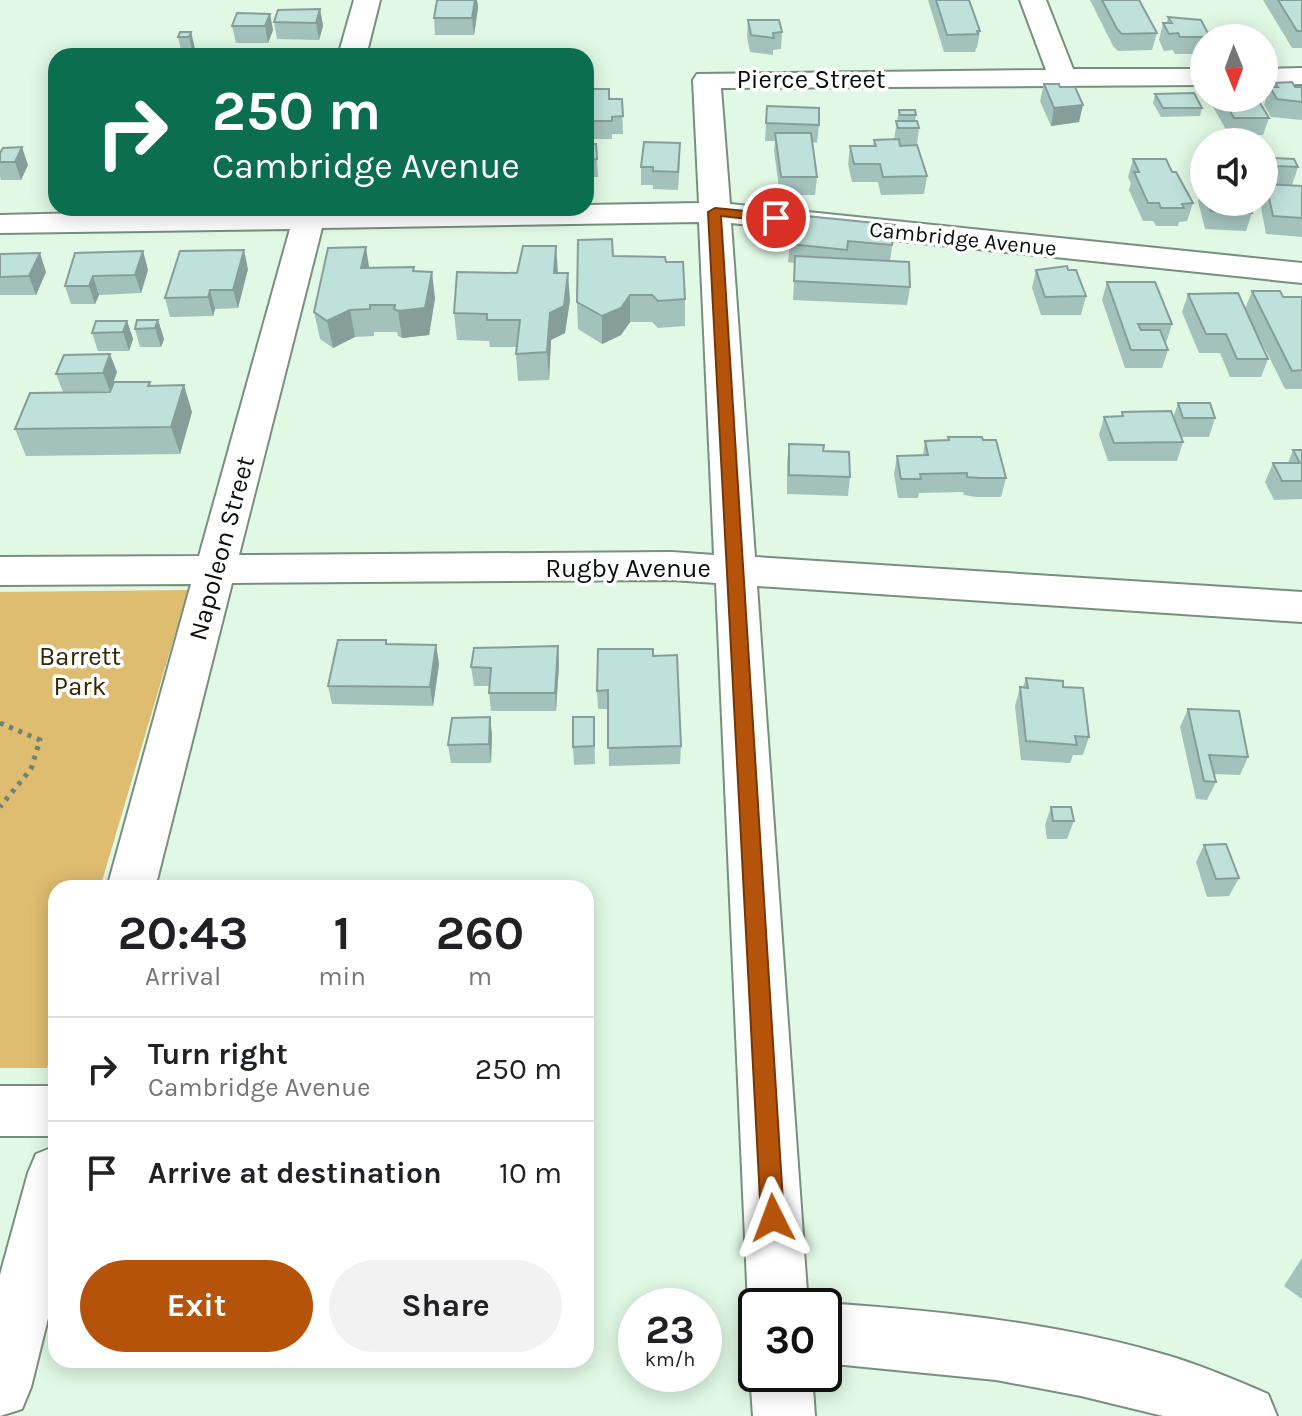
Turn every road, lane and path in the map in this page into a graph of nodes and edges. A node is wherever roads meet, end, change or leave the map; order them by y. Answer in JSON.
{"nodes":[{"id":1,"x":367,"y":0,"type":"edge"},
{"id":2,"x":1033,"y":0,"type":"edge"},
{"id":3,"x":354,"y":48,"type":"edge"},
{"id":4,"x":1302,"y":76,"type":"edge"},
{"id":5,"x":1190,"y":77,"type":"edge"},
{"id":6,"x":1278,"y":77,"type":"edge"},
{"id":7,"x":1075,"y":78,"type":"junction"},
{"id":8,"x":715,"y":212,"type":"junction"},
{"id":9,"x":594,"y":213,"type":"edge"},
{"id":10,"x":248,"y":216,"type":"edge"},
{"id":11,"x":309,"y":216,"type":"edge"},
{"id":12,"x":0,"y":224,"type":"edge"},
{"id":13,"x":1302,"y":273,"type":"edge"},
{"id":14,"x":735,"y":569,"type":"junction"},
{"id":15,"x":216,"y":570,"type":"junction"},
{"id":16,"x":0,"y":571,"type":"edge"},
{"id":17,"x":1302,"y":607,"type":"edge"},
{"id":18,"x":0,"y":723,"type":"edge"},
{"id":19,"x":0,"y":807,"type":"edge"},
{"id":20,"x":133,"y":880,"type":"edge"},
{"id":21,"x":0,"y":1111,"type":"edge"},
{"id":22,"x":48,"y":1111,"type":"edge"},
{"id":23,"x":48,"y":1204,"type":"edge"},
{"id":24,"x":777,"y":1288,"type":"edge"},
{"id":25,"x":842,"y":1334,"type":"edge"},
{"id":26,"x":0,"y":1387,"type":"edge"},
{"id":27,"x":782,"y":1392,"type":"edge"},
{"id":28,"x":784,"y":1416,"type":"edge"},
{"id":29,"x":1246,"y":1416,"type":"edge"}],
"edges":[{"from":1,"to":3,"type":"street"},
{"from":2,"to":7,"type":"street"},
{"from":4,"to":6,"type":"street"},
{"from":5,"to":7,"type":"street"},
{"from":7,"to":8,"type":"street","name":"Pierce Street"},
{"from":8,"to":9,"type":"street","name":"Cambridge Avenue"},
{"from":8,"to":13,"type":"street","name":"Cambridge Avenue"},
{"from":8,"to":14,"type":"street","name":"Pierce Street"},
{"from":10,"to":12,"type":"street","name":"Cambridge Avenue"},
{"from":11,"to":15,"type":"street","name":"Napoleon Street"},
{"from":14,"to":15,"type":"street","name":"Rugby Avenue"},
{"from":14,"to":17,"type":"street","name":"Rugby Avenue"},
{"from":14,"to":24,"type":"street","name":"Pierce Street"},
{"from":15,"to":16,"type":"street","name":"Rugby Avenue"},
{"from":15,"to":20,"type":"street","name":"Napoleon Street"},
{"from":18,"to":19,"type":"path"},
{"from":21,"to":22,"type":"street"},
{"from":23,"to":26,"type":"street"},
{"from":25,"to":29,"type":"street"},
{"from":27,"to":28,"type":"street"}]}
